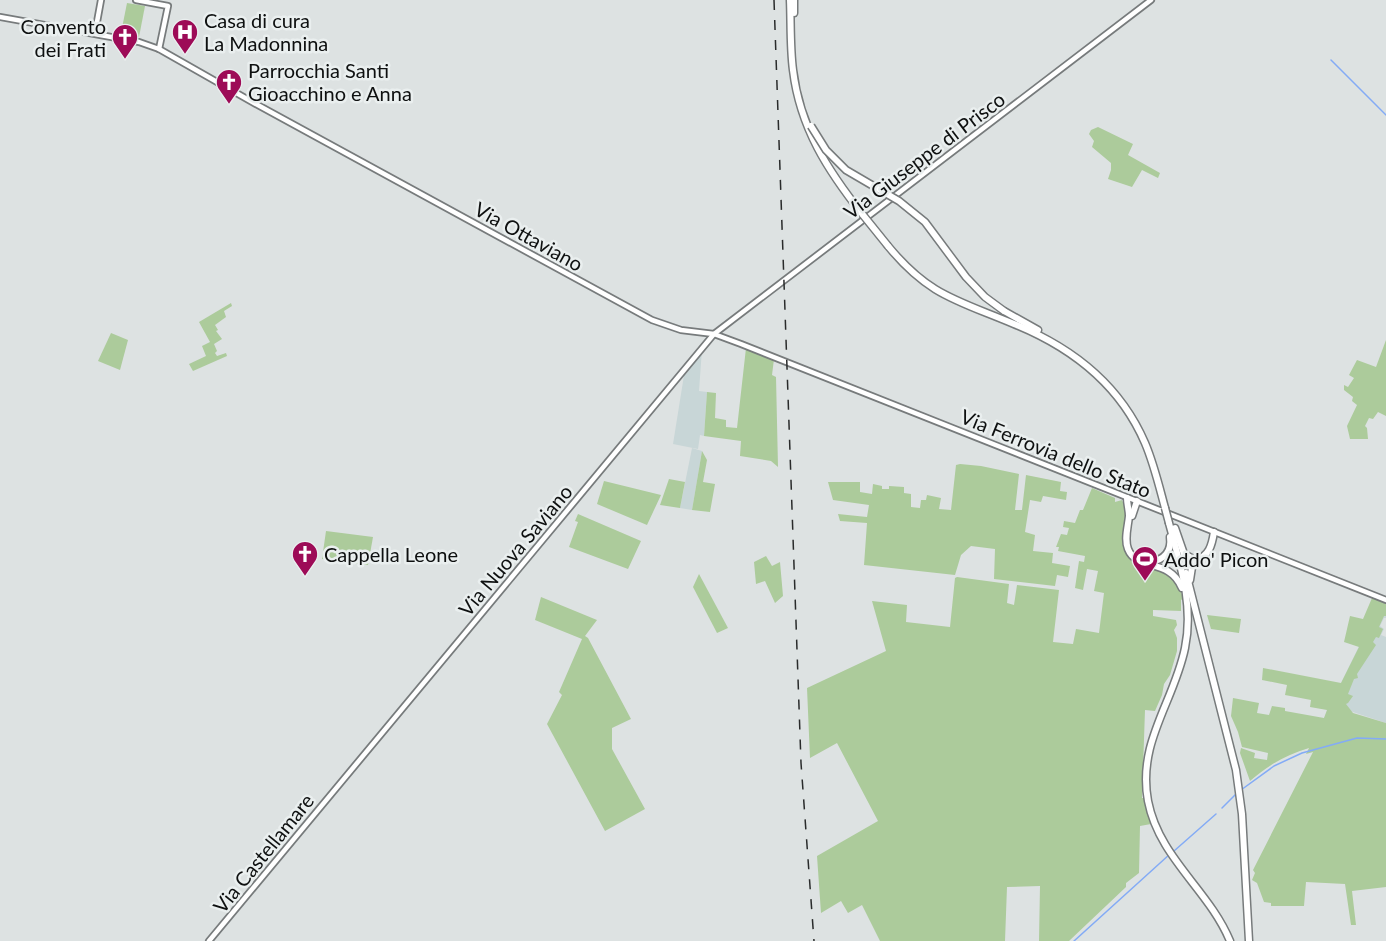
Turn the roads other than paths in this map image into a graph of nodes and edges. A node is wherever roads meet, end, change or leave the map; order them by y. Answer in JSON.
{"nodes":[{"id":1,"x":101,"y":0,"type":"edge"},
{"id":2,"x":136,"y":0,"type":"edge"},
{"id":3,"x":789,"y":0,"type":"edge"},
{"id":4,"x":794,"y":0,"type":"edge"},
{"id":5,"x":1151,"y":0,"type":"edge"},
{"id":6,"x":0,"y":17,"type":"edge"},
{"id":7,"x":793,"y":32,"type":"junction"},
{"id":8,"x":95,"y":33,"type":"junction"},
{"id":9,"x":159,"y":49,"type":"junction"},
{"id":10,"x":714,"y":334,"type":"junction"},
{"id":11,"x":1146,"y":440,"type":"junction"},
{"id":12,"x":1127,"y":498,"type":"junction"},
{"id":13,"x":1137,"y":501,"type":"junction"},
{"id":14,"x":1166,"y":509,"type":"junction"},
{"id":15,"x":1171,"y":524,"type":"junction"},
{"id":16,"x":1217,"y":533,"type":"junction"},
{"id":17,"x":1189,"y":600,"type":"junction"},
{"id":18,"x":1386,"y":600,"type":"edge"},
{"id":19,"x":339,"y":784,"type":"joint"},
{"id":20,"x":210,"y":941,"type":"edge"},
{"id":21,"x":1230,"y":941,"type":"edge"},
{"id":22,"x":1248,"y":941,"type":"edge"}],
"edges":[{"from":1,"to":8,"type":"main road"},
{"from":2,"to":9,"type":"main road"},
{"from":3,"to":7,"type":"highway"},
{"from":4,"to":7,"type":"highway"},
{"from":5,"to":10,"type":"main road","name":"Via Giuseppe di Prisco"},
{"from":6,"to":8,"type":"main road","name":"Via Ottaviano"},
{"from":7,"to":11,"type":"highway","bridge":true},
{"from":7,"to":11,"type":"highway","bridge":true},
{"from":8,"to":9,"type":"main road","name":"Via Ottaviano"},
{"from":9,"to":10,"type":"main road","name":"Via Ottaviano"},
{"from":10,"to":12,"type":"main road","name":"Via Ferrovia dello Stato"},
{"from":10,"to":19,"type":"main road","name":"Via Nuova Saviano"},
{"from":11,"to":14,"type":"highway"},
{"from":11,"to":14,"type":"highway"},
{"from":12,"to":13,"type":"main road","name":"Via Ferrovia dello Stato"},
{"from":12,"to":17,"type":"highway"},
{"from":13,"to":15,"type":"highway"},
{"from":13,"to":16,"type":"main road","name":"Via Ferrovia dello Stato"},
{"from":14,"to":15,"type":"highway","bridge":true},
{"from":15,"to":16,"type":"highway"},
{"from":15,"to":17,"type":"highway"},
{"from":16,"to":17,"type":"highway"},
{"from":16,"to":18,"type":"main road","name":"Via Ferrovia dello Stato"},
{"from":17,"to":21,"type":"highway"},
{"from":17,"to":22,"type":"highway"},
{"from":19,"to":20,"type":"main road","name":"Via Castellamare"}]}
